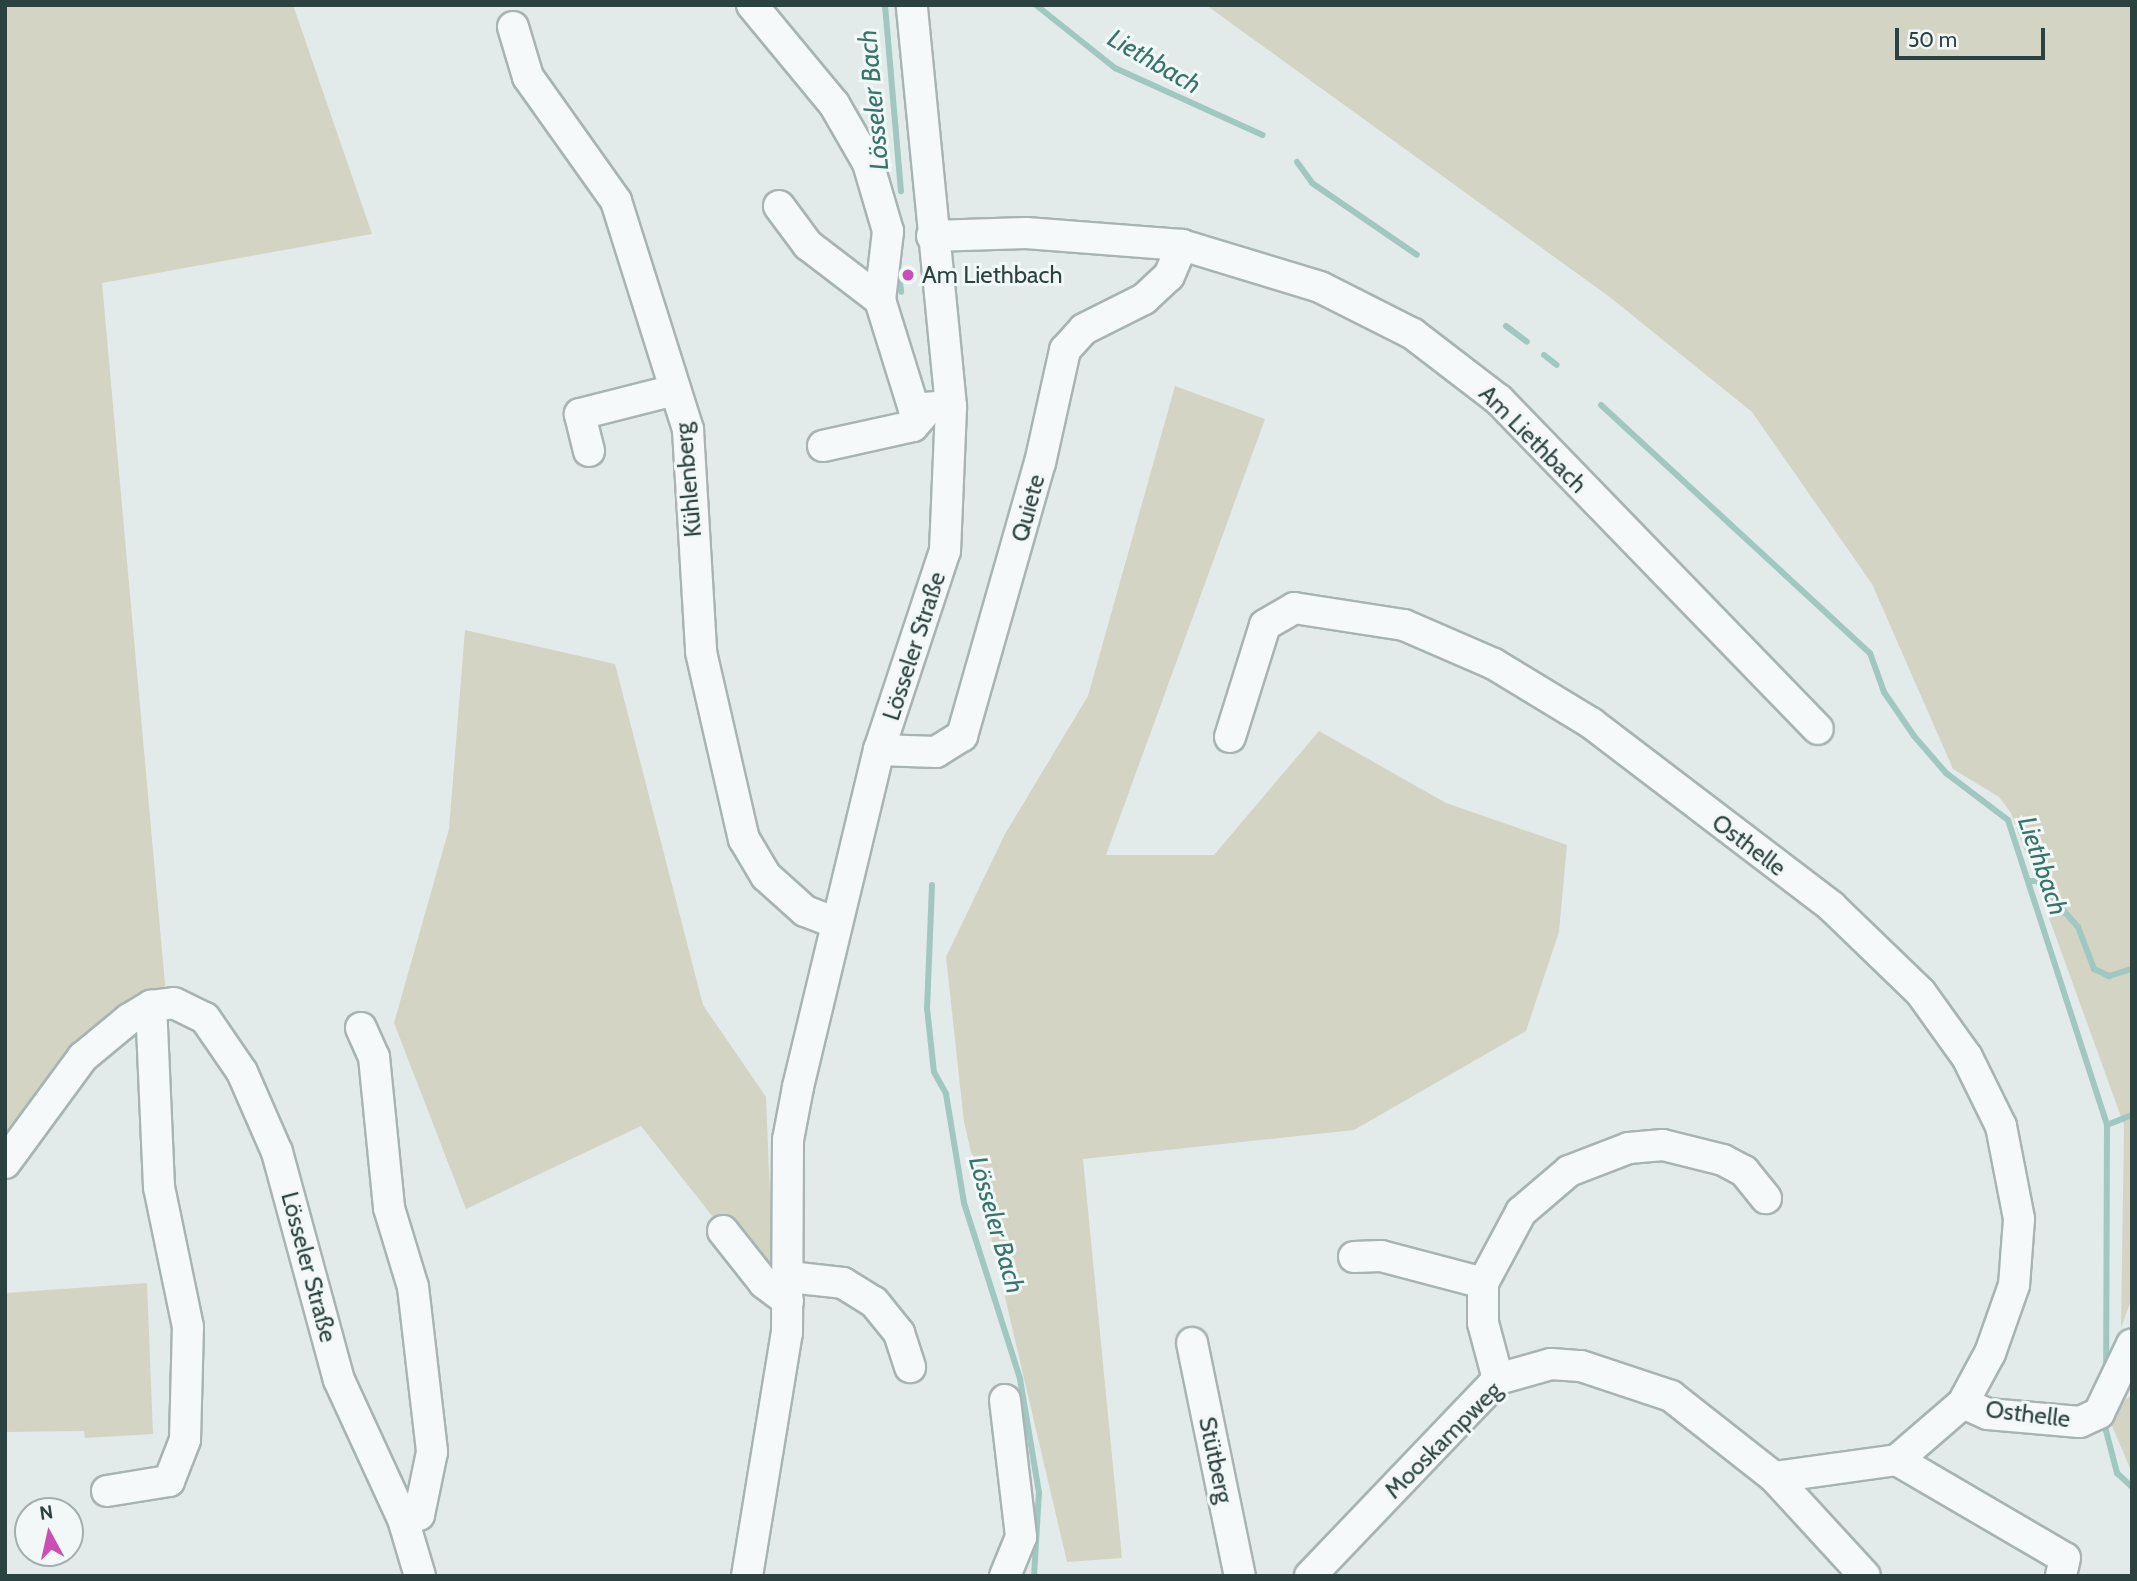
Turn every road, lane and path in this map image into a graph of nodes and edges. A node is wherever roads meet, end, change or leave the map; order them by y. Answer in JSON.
{"nodes":[{"id":1,"x":752,"y":5,"type":"edge"},
{"id":2,"x":912,"y":5,"type":"edge"},
{"id":3,"x":513,"y":27,"type":"dead end"},
{"id":4,"x":779,"y":206,"type":"dead end"},
{"id":5,"x":932,"y":236,"type":"junction"},
{"id":6,"x":1182,"y":245,"type":"junction"},
{"id":7,"x":880,"y":300,"type":"junction"},
{"id":8,"x":675,"y":390,"type":"junction"},
{"id":9,"x":938,"y":408,"type":"junction"},
{"id":10,"x":823,"y":446,"type":"dead end"},
{"id":11,"x":589,"y":452,"type":"dead end"},
{"id":12,"x":1818,"y":729,"type":"dead end"},
{"id":13,"x":1230,"y":737,"type":"dead end"},
{"id":14,"x":879,"y":750,"type":"junction"},
{"id":15,"x":836,"y":923,"type":"junction"},
{"id":16,"x":151,"y":1006,"type":"junction"},
{"id":17,"x":361,"y":1028,"type":"dead end"},
{"id":18,"x":5,"y":1163,"type":"edge"},
{"id":19,"x":1766,"y":1198,"type":"dead end"},
{"id":20,"x":723,"y":1231,"type":"dead end"},
{"id":21,"x":1354,"y":1257,"type":"dead end"},
{"id":22,"x":1483,"y":1283,"type":"junction"},
{"id":23,"x":789,"y":1289,"type":"junction"},
{"id":24,"x":1192,"y":1343,"type":"dead end"},
{"id":25,"x":2132,"y":1344,"type":"edge"},
{"id":26,"x":910,"y":1367,"type":"dead end"},
{"id":27,"x":1498,"y":1379,"type":"junction"},
{"id":28,"x":1005,"y":1400,"type":"dead end"},
{"id":29,"x":1963,"y":1403,"type":"junction"},
{"id":30,"x":1897,"y":1460,"type":"junction"},
{"id":31,"x":1774,"y":1477,"type":"junction"},
{"id":32,"x":107,"y":1491,"type":"dead end"},
{"id":33,"x":403,"y":1519,"type":"junction"},
{"id":34,"x":420,"y":1576,"type":"edge"},
{"id":35,"x":747,"y":1576,"type":"edge"},
{"id":36,"x":1005,"y":1576,"type":"edge"},
{"id":37,"x":1240,"y":1576,"type":"edge"},
{"id":38,"x":1310,"y":1576,"type":"edge"},
{"id":39,"x":1865,"y":1576,"type":"edge"},
{"id":40,"x":2061,"y":1576,"type":"edge"}],
"edges":[{"from":1,"to":7,"type":"street"},
{"from":2,"to":5,"type":"street","name":"Lösseler Straße"},
{"from":3,"to":8,"type":"street","name":"Kühlenberg"},
{"from":4,"to":7,"type":"street"},
{"from":5,"to":6,"type":"street","name":"Am Liethbach"},
{"from":5,"to":9,"type":"street","name":"Lösseler Straße"},
{"from":6,"to":12,"type":"street","name":"Am Liethbach"},
{"from":6,"to":14,"type":"street","name":"Quiete"},
{"from":7,"to":9,"type":"street"},
{"from":8,"to":11,"type":"street"},
{"from":8,"to":15,"type":"street","name":"Kühlenberg"},
{"from":9,"to":10,"type":"street"},
{"from":9,"to":14,"type":"street","name":"Lösseler Straße"},
{"from":13,"to":29,"type":"street","name":"Osthelle"},
{"from":14,"to":15,"type":"street","name":"Lösseler Straße"},
{"from":15,"to":23,"type":"street","name":"Lösseler Straße"},
{"from":16,"to":18,"type":"street"},
{"from":16,"to":32,"type":"street"},
{"from":16,"to":33,"type":"street","name":"Lösseler Straße"},
{"from":17,"to":33,"type":"street"},
{"from":19,"to":22,"type":"street"},
{"from":20,"to":23,"type":"street"},
{"from":21,"to":22,"type":"street"},
{"from":22,"to":27,"type":"street"},
{"from":23,"to":26,"type":"street"},
{"from":23,"to":35,"type":"street","name":"Lösseler Straße"},
{"from":24,"to":37,"type":"street","name":"Stütberg"},
{"from":25,"to":29,"type":"street","name":"Osthelle"},
{"from":27,"to":31,"type":"street","name":"Mooskampweg"},
{"from":27,"to":38,"type":"street","name":"Mooskampweg"},
{"from":28,"to":36,"type":"street"},
{"from":29,"to":30,"type":"street","name":"Osthelle"},
{"from":30,"to":31,"type":"street"},
{"from":30,"to":40,"type":"street"},
{"from":31,"to":39,"type":"street","name":"Mooskampweg"},
{"from":33,"to":34,"type":"street","name":"Lösseler Straße"}]}
